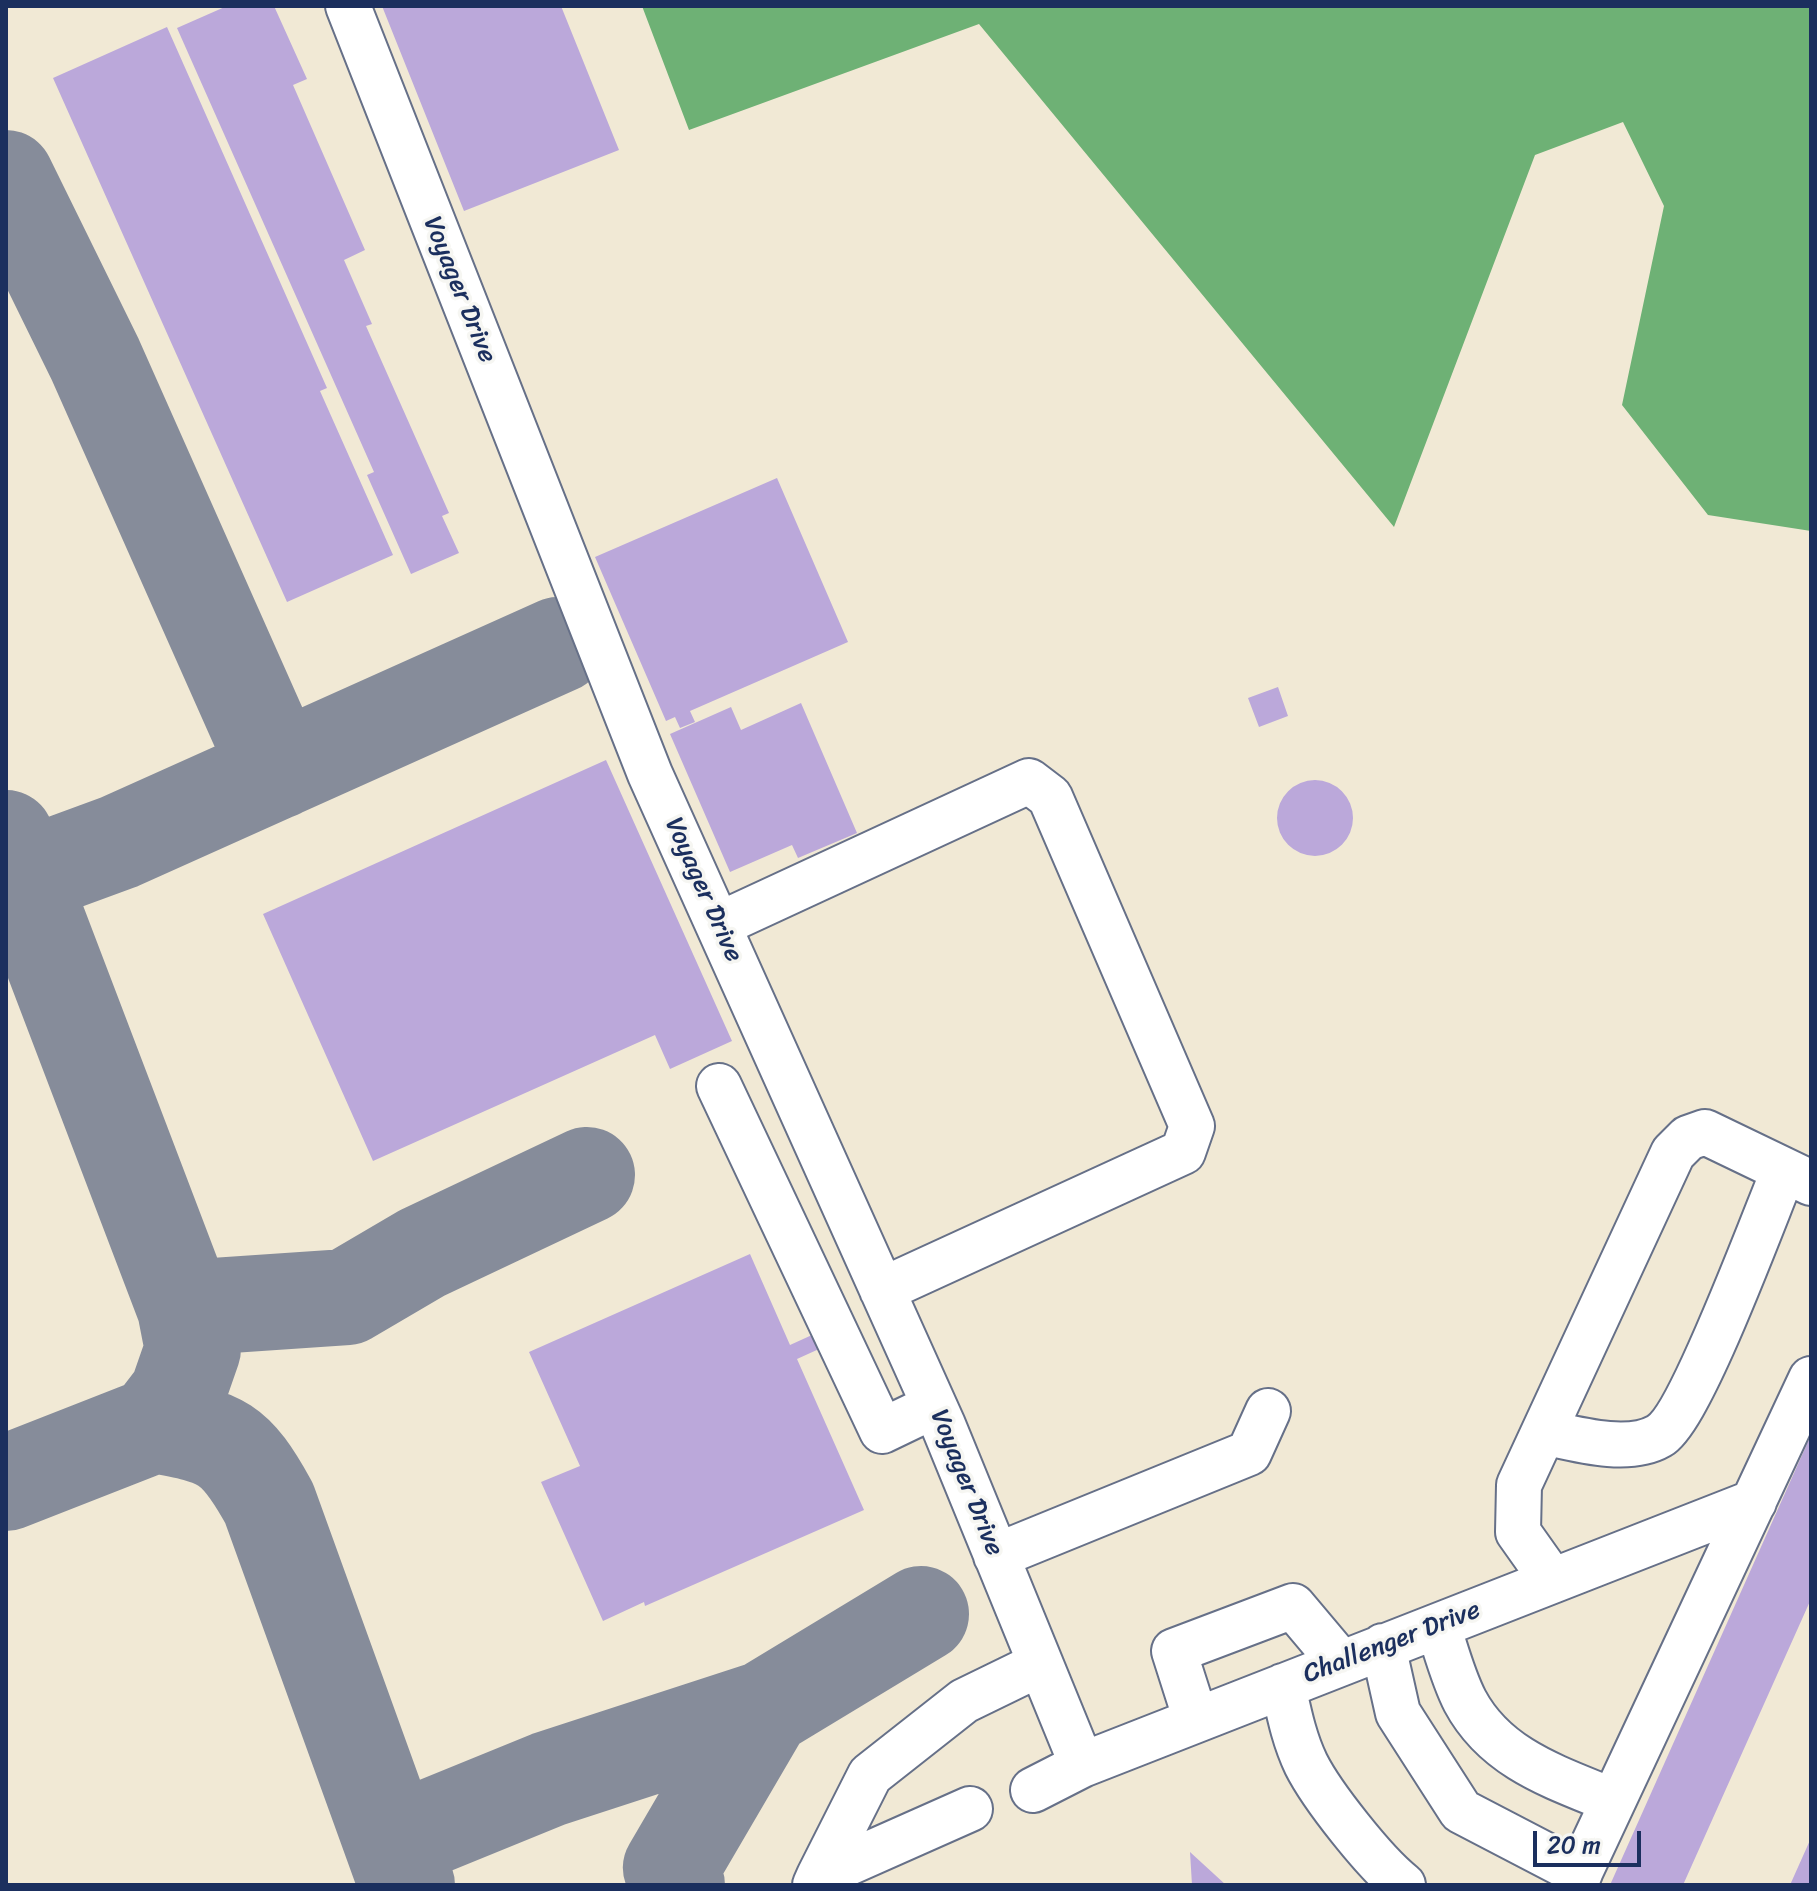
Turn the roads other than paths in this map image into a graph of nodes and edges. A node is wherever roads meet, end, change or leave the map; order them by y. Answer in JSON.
{"nodes":[{"id":1,"x":348,"y":6,"type":"edge"},
{"id":2,"x":718,"y":925,"type":"junction"},
{"id":3,"x":719,"y":1086,"type":"dead end"},
{"id":4,"x":1797,"y":1176,"type":"edge"},
{"id":5,"x":842,"y":1201,"type":"junction"},
{"id":6,"x":785,"y":1228,"type":"junction"},
{"id":7,"x":882,"y":1290,"type":"junction"},
{"id":8,"x":1811,"y":1379,"type":"edge"},
{"id":9,"x":934,"y":1406,"type":"junction"},
{"id":10,"x":1268,"y":1411,"type":"dead end"},
{"id":11,"x":1544,"y":1432,"type":"junction"},
{"id":12,"x":1754,"y":1502,"type":"junction"},
{"id":13,"x":996,"y":1556,"type":"junction"},
{"id":14,"x":1552,"y":1580,"type":"junction"},
{"id":15,"x":1438,"y":1626,"type":"junction"},
{"id":16,"x":1383,"y":1646,"type":"junction"},
{"id":17,"x":1341,"y":1663,"type":"junction"},
{"id":18,"x":1040,"y":1664,"type":"junction"},
{"id":19,"x":1283,"y":1686,"type":"junction"},
{"id":20,"x":1196,"y":1720,"type":"junction"},
{"id":21,"x":1082,"y":1765,"type":"junction"},
{"id":22,"x":1033,"y":1790,"type":"dead end"},
{"id":23,"x":1613,"y":1801,"type":"junction"},
{"id":24,"x":970,"y":1809,"type":"dead end"},
{"id":25,"x":1577,"y":1879,"type":"edge"},
{"id":26,"x":817,"y":1881,"type":"edge"},
{"id":27,"x":1403,"y":1885,"type":"edge"}],
"edges":[{"from":1,"to":2,"type":"lane","name":"Voyager Drive"},
{"from":2,"to":5,"type":"lane","name":"Voyager Drive"},
{"from":2,"to":7,"type":"lane"},
{"from":3,"to":6,"type":"lane"},
{"from":4,"to":11,"type":"lane"},
{"from":4,"to":11,"type":"lane"},
{"from":5,"to":6,"type":"lane"},
{"from":5,"to":7,"type":"lane","name":"Voyager Drive"},
{"from":6,"to":9,"type":"lane"},
{"from":7,"to":9,"type":"lane","name":"Voyager Drive"},
{"from":8,"to":12,"type":"lane"},
{"from":9,"to":13,"type":"lane","name":"Voyager Drive"},
{"from":10,"to":13,"type":"lane"},
{"from":11,"to":14,"type":"lane"},
{"from":12,"to":14,"type":"lane","name":"Challenger Drive"},
{"from":12,"to":23,"type":"lane"},
{"from":13,"to":18,"type":"lane","name":"Voyager Drive"},
{"from":14,"to":15,"type":"lane","name":"Challenger Drive"},
{"from":15,"to":16,"type":"lane","name":"Challenger Drive"},
{"from":15,"to":23,"type":"lane"},
{"from":16,"to":17,"type":"lane","name":"Challenger Drive"},
{"from":16,"to":25,"type":"lane"},
{"from":17,"to":19,"type":"lane","name":"Challenger Drive"},
{"from":17,"to":20,"type":"lane"},
{"from":18,"to":21,"type":"lane","name":"Voyager Drive"},
{"from":18,"to":26,"type":"lane"},
{"from":19,"to":20,"type":"lane","name":"Challenger Drive"},
{"from":19,"to":27,"type":"lane"},
{"from":20,"to":21,"type":"lane","name":"Challenger Drive"},
{"from":21,"to":22,"type":"lane","name":"Challenger Drive"},
{"from":23,"to":25,"type":"lane"},
{"from":24,"to":26,"type":"lane"}]}
